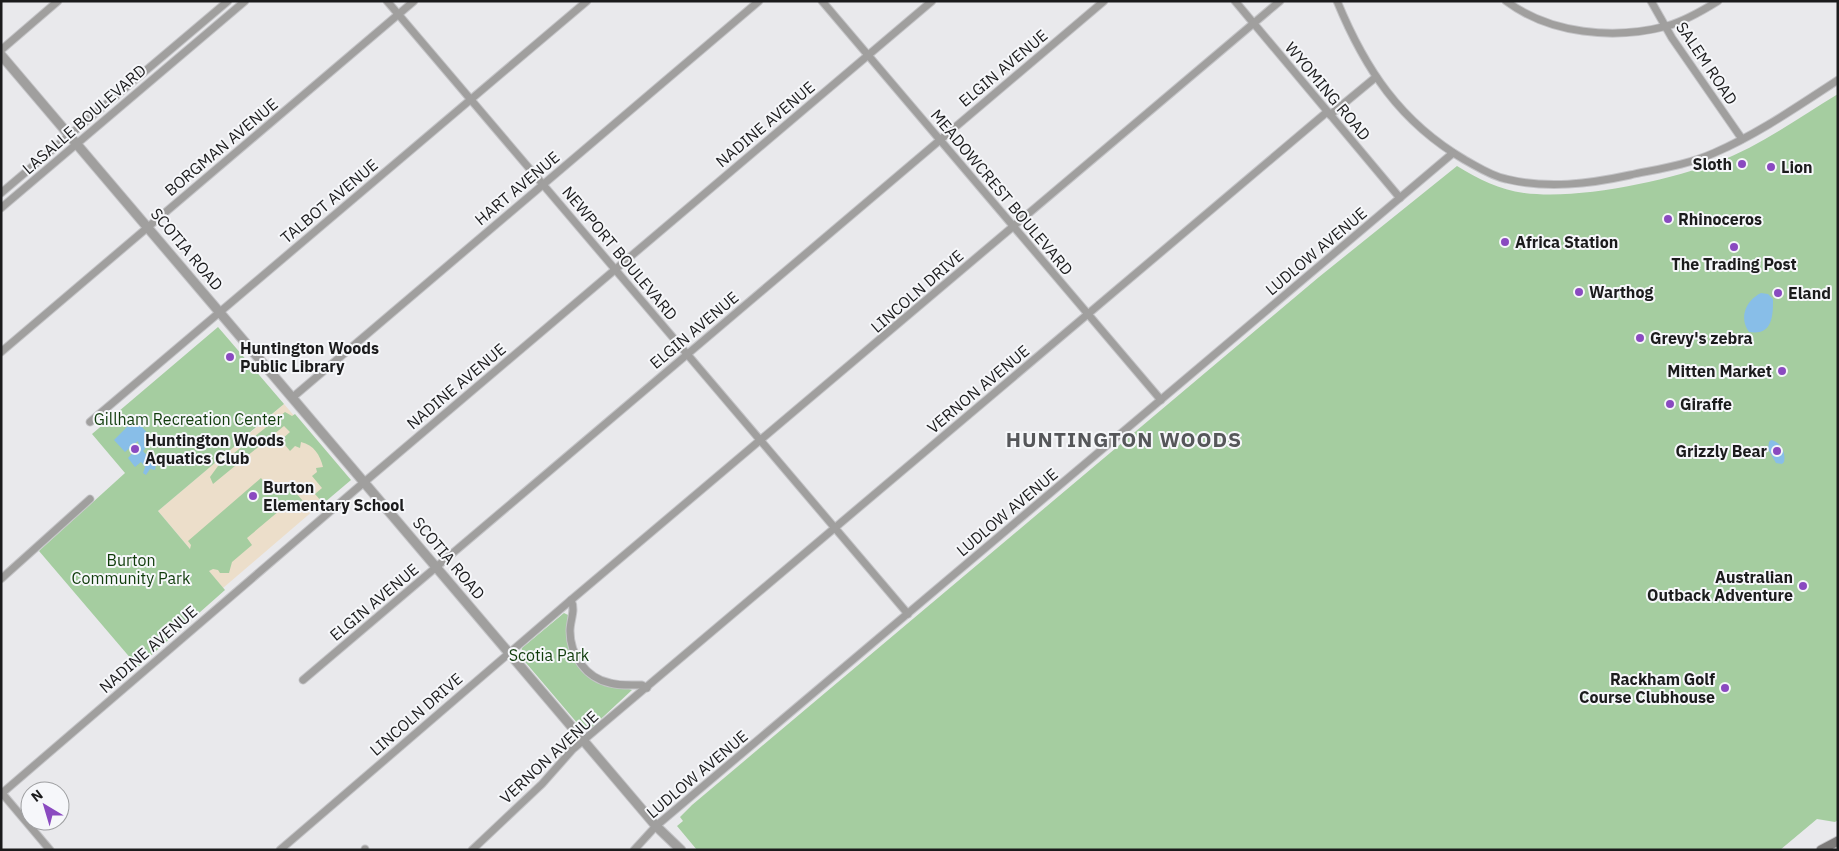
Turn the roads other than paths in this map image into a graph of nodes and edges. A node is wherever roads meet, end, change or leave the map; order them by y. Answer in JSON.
{"nodes":[{"id":1,"x":58,"y":1,"type":"edge"},
{"id":2,"x":228,"y":1,"type":"edge"},
{"id":3,"x":387,"y":1,"type":"edge"},
{"id":4,"x":414,"y":1,"type":"edge"},
{"id":5,"x":587,"y":1,"type":"edge"},
{"id":6,"x":759,"y":1,"type":"edge"},
{"id":7,"x":822,"y":1,"type":"edge"},
{"id":8,"x":932,"y":1,"type":"edge"},
{"id":9,"x":1104,"y":1,"type":"edge"},
{"id":10,"x":1235,"y":1,"type":"edge"},
{"id":11,"x":1280,"y":1,"type":"edge"},
{"id":12,"x":1337,"y":1,"type":"edge"},
{"id":13,"x":1506,"y":1,"type":"edge"},
{"id":14,"x":1651,"y":1,"type":"edge"},
{"id":15,"x":1718,"y":1,"type":"edge"},
{"id":16,"x":242,"y":2,"type":"edge"},
{"id":17,"x":398,"y":14,"type":"junction"},
{"id":18,"x":1254,"y":23,"type":"junction"},
{"id":19,"x":1666,"y":26,"type":"junction"},
{"id":20,"x":1,"y":50,"type":"edge"},
{"id":21,"x":1,"y":55,"type":"edge"},
{"id":22,"x":868,"y":56,"type":"junction"},
{"id":23,"x":156,"y":63,"type":"junction"},
{"id":24,"x":162,"y":71,"type":"junction"},
{"id":25,"x":1376,"y":77,"type":"junction"},
{"id":26,"x":1838,"y":80,"type":"edge"},
{"id":27,"x":471,"y":99,"type":"junction"},
{"id":28,"x":1328,"y":114,"type":"junction"},
{"id":29,"x":70,"y":135,"type":"junction"},
{"id":30,"x":1742,"y":139,"type":"junction"},
{"id":31,"x":940,"y":140,"type":"junction"},
{"id":32,"x":77,"y":144,"type":"junction"},
{"id":33,"x":1453,"y":153,"type":"junction"},
{"id":34,"x":543,"y":184,"type":"junction"},
{"id":35,"x":1,"y":193,"type":"edge"},
{"id":36,"x":1400,"y":198,"type":"junction"},
{"id":37,"x":1,"y":208,"type":"edge"},
{"id":38,"x":148,"y":227,"type":"junction"},
{"id":39,"x":1013,"y":227,"type":"junction"},
{"id":40,"x":615,"y":269,"type":"junction"},
{"id":41,"x":220,"y":312,"type":"junction"},
{"id":42,"x":1088,"y":314,"type":"junction"},
{"id":43,"x":1,"y":352,"type":"edge"},
{"id":44,"x":688,"y":354,"type":"junction"},
{"id":45,"x":293,"y":397,"type":"junction"},
{"id":46,"x":1161,"y":400,"type":"junction"},
{"id":47,"x":90,"y":422,"type":"dead end"},
{"id":48,"x":761,"y":440,"type":"junction"},
{"id":49,"x":365,"y":481,"type":"junction"},
{"id":50,"x":90,"y":499,"type":"dead end"},
{"id":51,"x":836,"y":527,"type":"junction"},
{"id":52,"x":437,"y":566,"type":"junction"},
{"id":53,"x":1,"y":579,"type":"edge"},
{"id":54,"x":571,"y":600,"type":"junction"},
{"id":55,"x":908,"y":614,"type":"junction"},
{"id":56,"x":510,"y":652,"type":"junction"},
{"id":57,"x":303,"y":680,"type":"dead end"},
{"id":58,"x":646,"y":688,"type":"junction"},
{"id":59,"x":584,"y":740,"type":"junction"},
{"id":60,"x":2,"y":793,"type":"edge"},
{"id":61,"x":656,"y":826,"type":"junction"},
{"id":62,"x":1838,"y":841,"type":"edge"},
{"id":63,"x":50,"y":850,"type":"edge"},
{"id":64,"x":280,"y":850,"type":"edge"},
{"id":65,"x":472,"y":850,"type":"edge"},
{"id":66,"x":634,"y":850,"type":"edge"},
{"id":67,"x":682,"y":850,"type":"edge"},
{"id":68,"x":1821,"y":850,"type":"edge"}],
"edges":[{"from":1,"to":20,"type":"street"},
{"from":2,"to":23,"type":"street","name":"LASALLE BOULEVARD"},
{"from":3,"to":17,"type":"street","name":"NEWPORT BOULEVARD"},
{"from":4,"to":17,"type":"street","name":"BORGMAN AVENUE"},
{"from":5,"to":27,"type":"street","name":"TALBOT AVENUE"},
{"from":6,"to":34,"type":"street","name":"HART AVENUE"},
{"from":7,"to":22,"type":"street","name":"MEADOWCREST BOULEVARD"},
{"from":8,"to":22,"type":"street","name":"NADINE AVENUE"},
{"from":9,"to":31,"type":"street","name":"ELGIN AVENUE"},
{"from":10,"to":18,"type":"street","name":"WYOMING ROAD"},
{"from":11,"to":18,"type":"street","name":"LINCOLN DRIVE"},
{"from":12,"to":25,"type":"street"},
{"from":13,"to":19,"type":"street"},
{"from":14,"to":19,"type":"street","name":"SALEM ROAD"},
{"from":15,"to":19,"type":"street"},
{"from":16,"to":24,"type":"street","name":"LASALLE BOULEVARD"},
{"from":17,"to":27,"type":"street","name":"NEWPORT BOULEVARD"},
{"from":17,"to":38,"type":"street","name":"BORGMAN AVENUE"},
{"from":18,"to":28,"type":"street","name":"WYOMING ROAD"},
{"from":18,"to":39,"type":"street","name":"LINCOLN DRIVE"},
{"from":19,"to":30,"type":"street","name":"SALEM ROAD"},
{"from":21,"to":29,"type":"street","name":"SCOTIA ROAD"},
{"from":22,"to":31,"type":"street","name":"MEADOWCREST BOULEVARD"},
{"from":22,"to":40,"type":"street","name":"NADINE AVENUE"},
{"from":23,"to":24,"type":"street","name":"LASALLE BOULEVARD"},
{"from":23,"to":29,"type":"street","name":"LASALLE BOULEVARD"},
{"from":24,"to":32,"type":"street","name":"LASALLE BOULEVARD"},
{"from":25,"to":28,"type":"street","name":"VERNON AVENUE"},
{"from":25,"to":33,"type":"street"},
{"from":26,"to":30,"type":"street"},
{"from":27,"to":34,"type":"street","name":"NEWPORT BOULEVARD"},
{"from":27,"to":41,"type":"street","name":"TALBOT AVENUE"},
{"from":28,"to":36,"type":"street","name":"WYOMING ROAD"},
{"from":28,"to":42,"type":"street","name":"VERNON AVENUE"},
{"from":29,"to":32,"type":"street","name":"SCOTIA ROAD"},
{"from":29,"to":35,"type":"street","name":"LASALLE BOULEVARD"},
{"from":30,"to":33,"type":"street"},
{"from":31,"to":39,"type":"street","name":"MEADOWCREST BOULEVARD"},
{"from":31,"to":44,"type":"street","name":"ELGIN AVENUE"},
{"from":32,"to":37,"type":"street","name":"LASALLE BOULEVARD"},
{"from":32,"to":38,"type":"street","name":"SCOTIA ROAD"},
{"from":33,"to":36,"type":"street","name":"LUDLOW AVENUE"},
{"from":34,"to":40,"type":"street","name":"NEWPORT BOULEVARD"},
{"from":34,"to":45,"type":"street","name":"HART AVENUE"},
{"from":36,"to":46,"type":"street","name":"LUDLOW AVENUE"},
{"from":38,"to":41,"type":"street","name":"SCOTIA ROAD"},
{"from":38,"to":43,"type":"street","name":"BORGMAN AVENUE"},
{"from":39,"to":42,"type":"street","name":"MEADOWCREST BOULEVARD"},
{"from":39,"to":48,"type":"street","name":"LINCOLN DRIVE"},
{"from":40,"to":44,"type":"street","name":"NEWPORT BOULEVARD"},
{"from":40,"to":49,"type":"street","name":"NADINE AVENUE"},
{"from":41,"to":45,"type":"street","name":"SCOTIA ROAD"},
{"from":41,"to":47,"type":"street","name":"TALBOT AVENUE"},
{"from":42,"to":46,"type":"street","name":"MEADOWCREST BOULEVARD"},
{"from":42,"to":51,"type":"street","name":"VERNON AVENUE"},
{"from":44,"to":48,"type":"street","name":"NEWPORT BOULEVARD"},
{"from":44,"to":52,"type":"street","name":"ELGIN AVENUE"},
{"from":45,"to":49,"type":"street","name":"SCOTIA ROAD"},
{"from":46,"to":55,"type":"street","name":"LUDLOW AVENUE"},
{"from":48,"to":51,"type":"street","name":"NEWPORT BOULEVARD"},
{"from":48,"to":54,"type":"street","name":"LINCOLN DRIVE"},
{"from":49,"to":52,"type":"street","name":"SCOTIA ROAD"},
{"from":49,"to":60,"type":"street","name":"NADINE AVENUE"},
{"from":50,"to":53,"type":"street"},
{"from":51,"to":55,"type":"street","name":"NEWPORT BOULEVARD"},
{"from":51,"to":58,"type":"street","name":"VERNON AVENUE"},
{"from":52,"to":56,"type":"street","name":"SCOTIA ROAD"},
{"from":52,"to":57,"type":"street","name":"ELGIN AVENUE"},
{"from":54,"to":56,"type":"street","name":"LINCOLN DRIVE"},
{"from":54,"to":58,"type":"street"},
{"from":55,"to":61,"type":"street","name":"LUDLOW AVENUE"},
{"from":56,"to":59,"type":"street","name":"SCOTIA ROAD"},
{"from":56,"to":64,"type":"street","name":"LINCOLN DRIVE"},
{"from":58,"to":59,"type":"street","name":"VERNON AVENUE"},
{"from":59,"to":61,"type":"street","name":"SCOTIA ROAD"},
{"from":59,"to":65,"type":"street","name":"VERNON AVENUE"},
{"from":60,"to":63,"type":"street"},
{"from":61,"to":66,"type":"street","name":"LUDLOW AVENUE"},
{"from":61,"to":67,"type":"street","name":"SCOTIA ROAD"},
{"from":62,"to":68,"type":"main road"}]}
